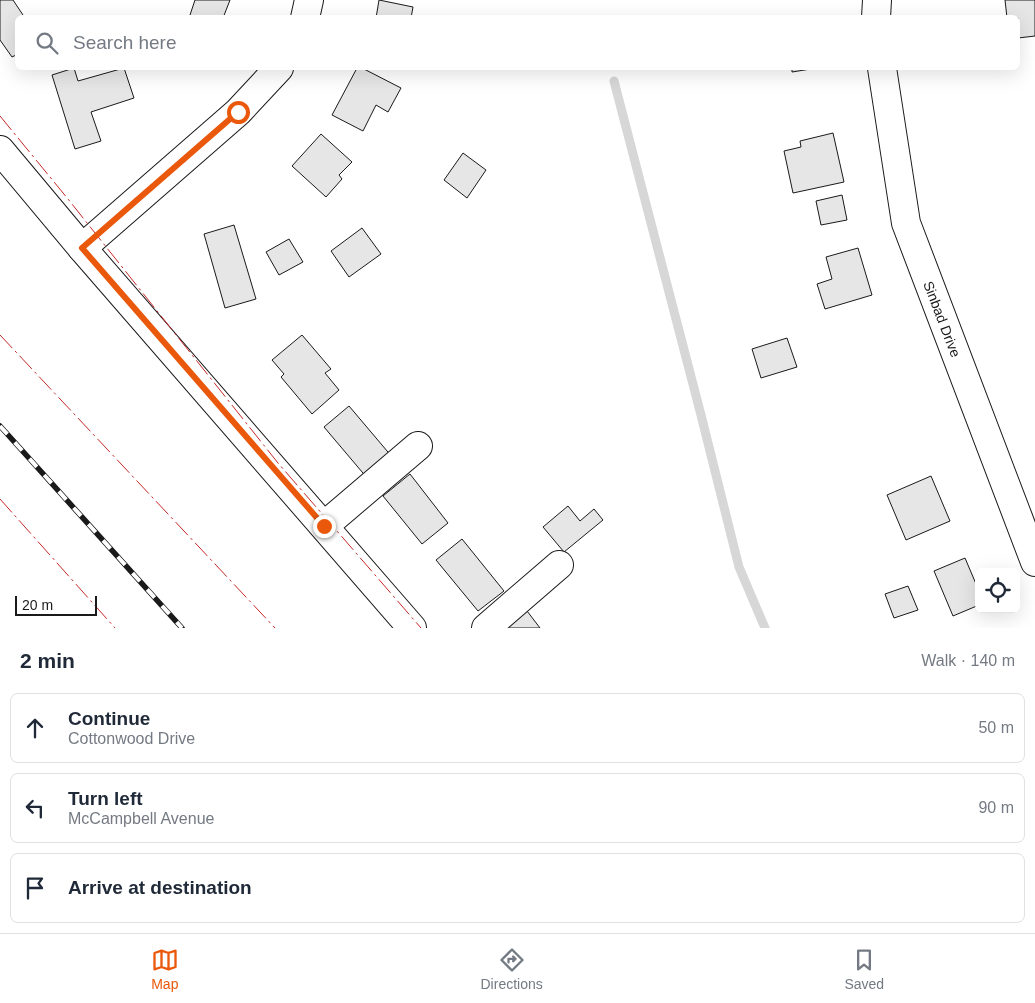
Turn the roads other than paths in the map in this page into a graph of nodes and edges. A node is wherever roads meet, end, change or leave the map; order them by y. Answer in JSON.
{"nodes":[{"id":1,"x":309,"y":0,"type":"edge"},
{"id":2,"x":877,"y":0,"type":"edge"},
{"id":3,"x":305,"y":15,"type":"edge"},
{"id":4,"x":876,"y":15,"type":"edge"},
{"id":5,"x":277,"y":70,"type":"edge"},
{"id":6,"x":882,"y":70,"type":"edge"},
{"id":7,"x":0,"y":150,"type":"edge"},
{"id":8,"x":82,"y":248,"type":"junction"},
{"id":9,"x":418,"y":446,"type":"dead end"},
{"id":10,"x":324,"y":526,"type":"junction"},
{"id":11,"x":1035,"y":562,"type":"edge"},
{"id":12,"x":559,"y":565,"type":"dead end"},
{"id":13,"x":412,"y":628,"type":"edge"},
{"id":14,"x":486,"y":628,"type":"edge"}],
"edges":[{"from":1,"to":3,"type":"street"},
{"from":2,"to":4,"type":"street"},
{"from":5,"to":8,"type":"street"},
{"from":6,"to":11,"type":"street","name":"Sinbad Drive"},
{"from":7,"to":8,"type":"street"},
{"from":8,"to":10,"type":"street"},
{"from":9,"to":10,"type":"street"},
{"from":10,"to":13,"type":"street"},
{"from":12,"to":14,"type":"street"}]}
